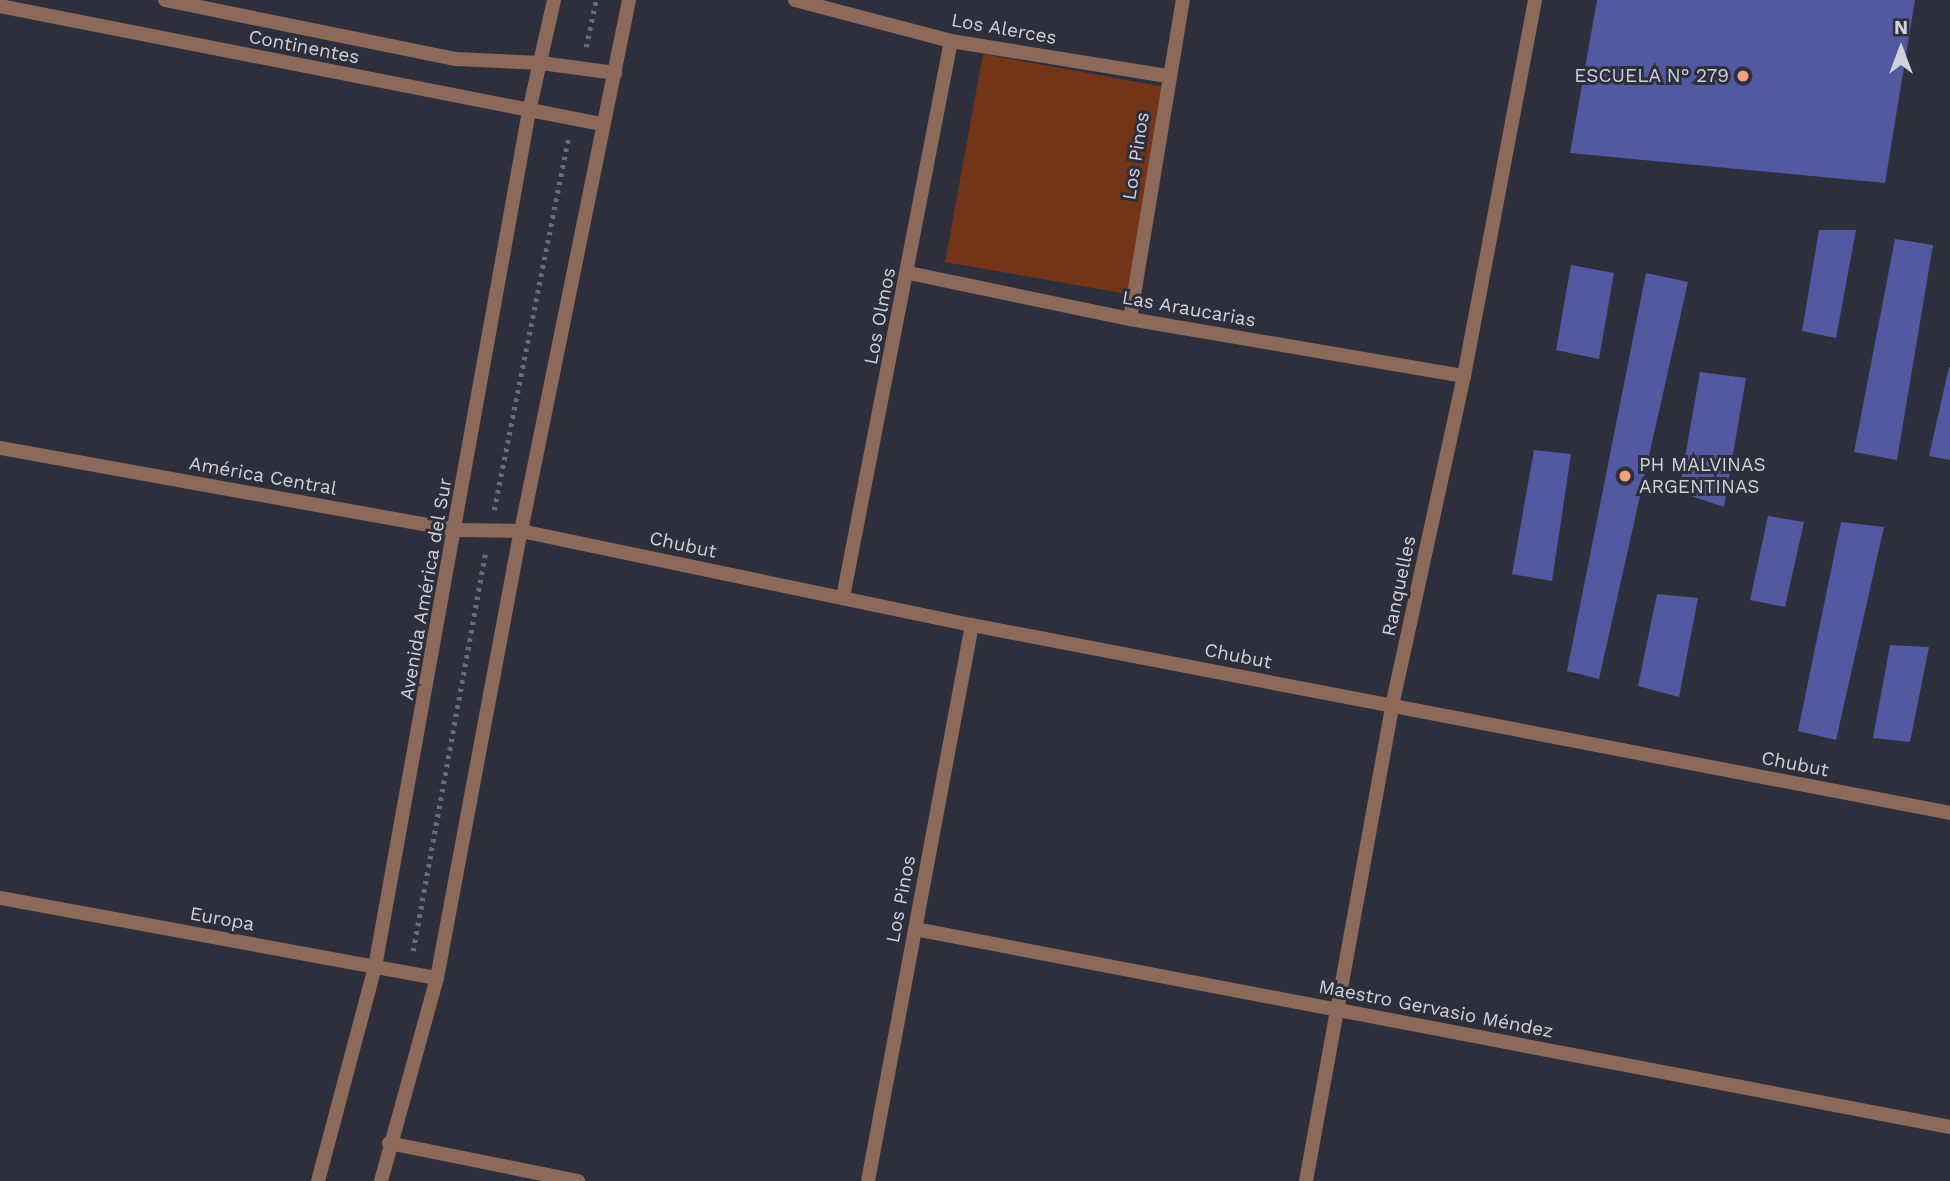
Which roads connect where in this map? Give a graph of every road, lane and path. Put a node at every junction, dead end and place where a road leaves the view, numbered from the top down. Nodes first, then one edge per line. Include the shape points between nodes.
1 (165, 0) edge
2 (554, 0) edge
3 (596, 0) edge
4 (629, 0) edge
5 (795, 0) edge
6 (1183, 0) edge
7 (1535, 0) edge
8 (0, 6) edge
9 (951, 41) junction
10 (541, 63) junction
11 (582, 68) junction
12 (615, 73) junction
13 (1167, 76) junction
14 (529, 111) junction
15 (572, 118) junction
16 (601, 124) junction
17 (909, 273) junction
18 (1130, 319) junction
19 (1464, 376) junction
20 (0, 448) edge
21 (457, 530) junction
22 (489, 531) junction
23 (520, 531) junction
24 (843, 597) junction
25 (972, 625) junction
26 (1392, 706) junction
27 (1950, 813) edge
28 (0, 898) edge
29 (915, 929) junction
30 (375, 967) junction
31 (410, 973) junction
32 (437, 978) junction
33 (1336, 1009) junction
34 (1950, 1127) edge
35 (389, 1143) junction
36 (318, 1181) edge
37 (381, 1181) edge
38 (578, 1181) edge
39 (868, 1181) edge
40 (1306, 1181) edge

1 - 10 street, Continentes via 456,59
2 - 10 street, Avenida América del Sur
3 - 11 path
4 - 12 street
5 - 9 street, Los Alerces
6 - 13 street, Los Pinos
7 - 19 street, Ranquelles
8 - 14 street, Continentes
9 - 13 street, Los Alerces
9 - 17 street, Los Olmos
10 - 11 street, Continentes
10 - 14 street, Avenida América del Sur
11 - 12 street, Continentes
12 - 16 street
13 - 18 street, Los Pinos
14 - 15 street, Continentes
14 - 21 street, Avenida América del Sur
15 - 16 street, Continentes
15 - 22 path
16 - 23 street
17 - 18 street, Las Araucarias
17 - 24 street, Los Olmos
18 - 19 street, Las Araucarias
19 - 26 street, Ranquelles
20 - 21 street, América Central
21 - 22 street, América Central
21 - 30 street, Avenida América del Sur
22 - 23 street, América Central
22 - 31 path
23 - 24 street, Chubut
23 - 32 street
24 - 25 street, Chubut
25 - 26 street, Chubut
25 - 29 street, Los Pinos
26 - 27 street, Chubut
26 - 33 street, Ranquelles
28 - 30 street, Europa
29 - 33 street, Maestro Gervasio Méndez
29 - 39 street, Los Pinos
30 - 31 street, Europa
30 - 36 street, Avenida América del Sur
31 - 32 street, Europa
32 - 35 street
33 - 34 street, Maestro Gervasio Méndez
33 - 40 street, Ranquelles
35 - 37 street
35 - 38 street

